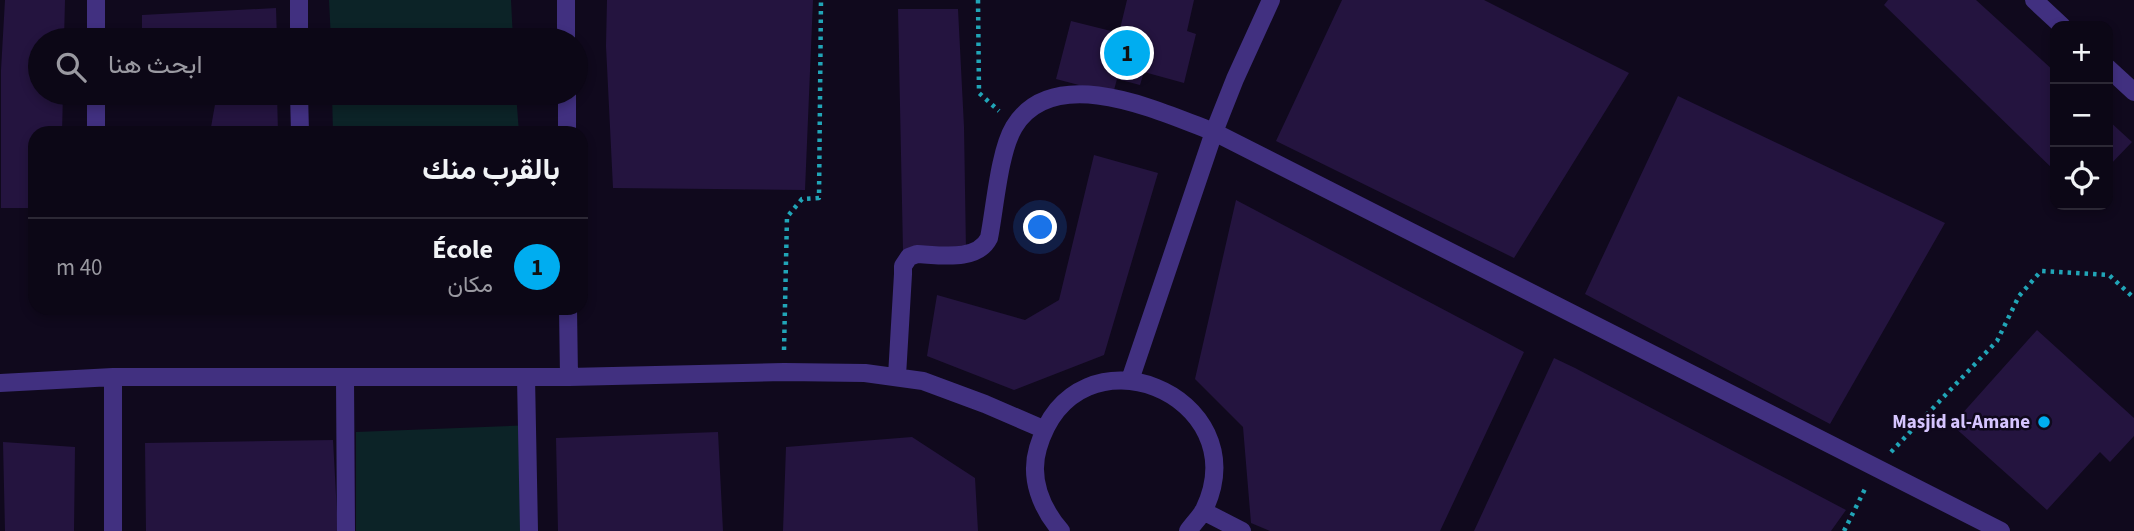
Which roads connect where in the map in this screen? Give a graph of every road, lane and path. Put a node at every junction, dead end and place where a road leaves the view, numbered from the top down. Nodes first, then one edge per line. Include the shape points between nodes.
1 (96, 0) edge
2 (299, 0) edge
3 (566, 0) edge
4 (821, 0) edge
5 (978, 0) edge
6 (1272, 0) edge
7 (2034, 0) edge
8 (2057, 21) edge
9 (96, 28) edge
10 (299, 28) edge
11 (566, 28) edge
12 (2113, 73) edge
13 (2134, 92) edge
14 (96, 105) edge
15 (299, 105) edge
16 (567, 105) edge
17 (96, 126) edge
18 (300, 126) edge
19 (567, 126) edge
20 (1015, 126) junction
21 (1214, 132) junction
22 (2134, 298) edge
23 (568, 315) edge
24 (784, 372) junction
25 (897, 376) junction
26 (113, 377) junction
27 (526, 377) junction
28 (569, 377) junction
29 (345, 378) junction
30 (1129, 380) junction
31 (0, 383) edge
32 (1043, 429) junction
33 (1876, 467) junction
34 (1203, 511) junction
35 (113, 531) edge
36 (346, 531) edge
37 (529, 531) edge
38 (1061, 531) edge
39 (1188, 531) edge
40 (1242, 531) edge
41 (1844, 531) edge
42 (2001, 531) edge

1 - 9 street
2 - 10 street
3 - 11 street
4 - 24 path via 819,198 802,199 787,217
5 - 20 path via 979,93
6 - 21 street
7 - 8 street
12 - 13 street
14 - 17 street
15 - 18 street
16 - 19 street
20 - 21 street via 1045,99 1079,94 1133,103
20 - 25 street via 1004,156 987,243 972,253 908,257
21 - 30 street
21 - 33 street
22 - 33 path via 2109,275 2041,271 2019,296 1997,341
23 - 28 street
24 - 25 street
24 - 28 street
25 - 32 street via 951,390
26 - 29 street
26 - 31 street
26 - 35 street
27 - 28 street
27 - 29 street
27 - 37 street
29 - 36 street
30 - 32 street via 1095,384 1065,401
30 - 34 street via 1158,386 1183,402 1202,425 1212,453 1213,483
32 - 38 street via 1035,458 1036,489
33 - 41 path
33 - 42 street
34 - 39 street
34 - 40 street

